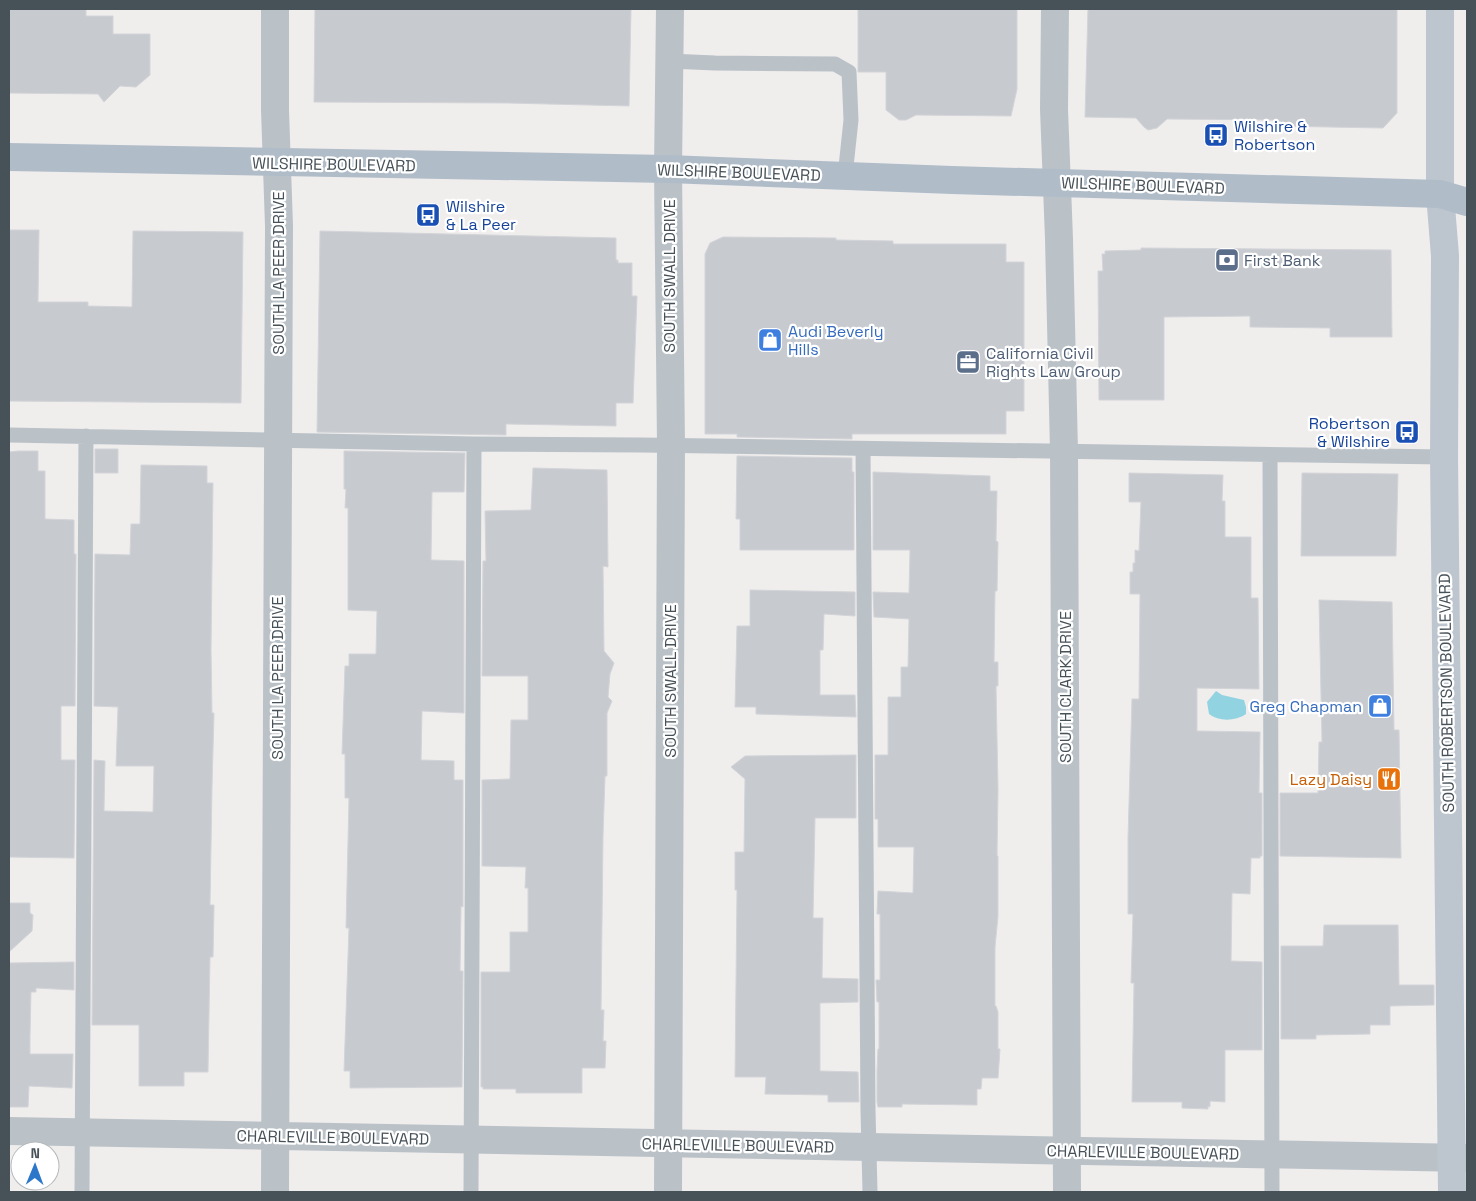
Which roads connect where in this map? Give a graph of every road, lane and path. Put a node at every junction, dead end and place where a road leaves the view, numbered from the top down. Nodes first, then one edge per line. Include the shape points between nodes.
1 (275, 9) edge
2 (670, 9) edge
3 (1055, 9) edge
4 (1440, 9) edge
5 (670, 61) junction
6 (9, 157) edge
7 (277, 163) junction
8 (668, 169) junction
9 (845, 176) junction
10 (1057, 183) junction
11 (1440, 194) junction
12 (1467, 202) edge
13 (9, 435) edge
14 (86, 436) junction
15 (278, 439) junction
16 (474, 444) junction
17 (670, 445) junction
18 (863, 449) junction
19 (1064, 451) junction
20 (1270, 455) junction
21 (1444, 458) junction
22 (9, 1130) edge
23 (82, 1132) junction
24 (276, 1136) junction
25 (471, 1140) junction
26 (669, 1144) junction
27 (869, 1147) junction
28 (1066, 1151) junction
29 (1273, 1154) junction
30 (1459, 1158) edge
31 (82, 1192) edge
32 (275, 1192) edge
33 (471, 1192) edge
34 (668, 1192) edge
35 (870, 1192) edge
36 (1067, 1192) edge
37 (1272, 1192) edge
38 (1452, 1192) edge

1 - 7 street, SOUTH LA PEER DRIVE
2 - 5 street, SOUTH SWALL DRIVE
3 - 10 street, SOUTH CLARK DRIVE
4 - 11 main road, SOUTH ROBERTSON BOULEVARD
5 - 8 street, SOUTH SWALL DRIVE
5 - 9 lane via 835,64 849,72 850,120
6 - 7 main road, WILSHIRE BOULEVARD
7 - 8 main road, WILSHIRE BOULEVARD
7 - 15 street, SOUTH LA PEER DRIVE
8 - 9 main road, WILSHIRE BOULEVARD
8 - 17 street, SOUTH SWALL DRIVE
9 - 10 main road, WILSHIRE BOULEVARD
10 - 11 main road, WILSHIRE BOULEVARD
10 - 19 street, SOUTH CLARK DRIVE
11 - 12 main road, WILSHIRE BOULEVARD
11 - 21 main road, SOUTH ROBERTSON BOULEVARD via 1445,256
13 - 14 lane
14 - 15 lane
14 - 23 lane
15 - 16 lane
15 - 24 street, SOUTH LA PEER DRIVE
16 - 17 lane
16 - 25 lane
17 - 18 lane
17 - 26 street, SOUTH SWALL DRIVE
18 - 19 lane
18 - 27 lane
19 - 20 lane
19 - 28 street, SOUTH CLARK DRIVE
20 - 21 lane
20 - 29 lane
21 - 30 main road, SOUTH ROBERTSON BOULEVARD
22 - 23 street, CHARLEVILLE BOULEVARD
23 - 24 street, CHARLEVILLE BOULEVARD
23 - 31 lane
24 - 25 street, CHARLEVILLE BOULEVARD
24 - 32 street, SOUTH LA PEER DRIVE
25 - 26 street, CHARLEVILLE BOULEVARD
25 - 33 lane
26 - 27 street, CHARLEVILLE BOULEVARD
26 - 34 street, SOUTH SWALL DRIVE
27 - 28 street, CHARLEVILLE BOULEVARD
27 - 35 lane
28 - 29 street, CHARLEVILLE BOULEVARD
28 - 36 street, SOUTH CLARK DRIVE
29 - 30 street, CHARLEVILLE BOULEVARD
29 - 37 lane
30 - 38 main road, SOUTH ROBERTSON BOULEVARD

